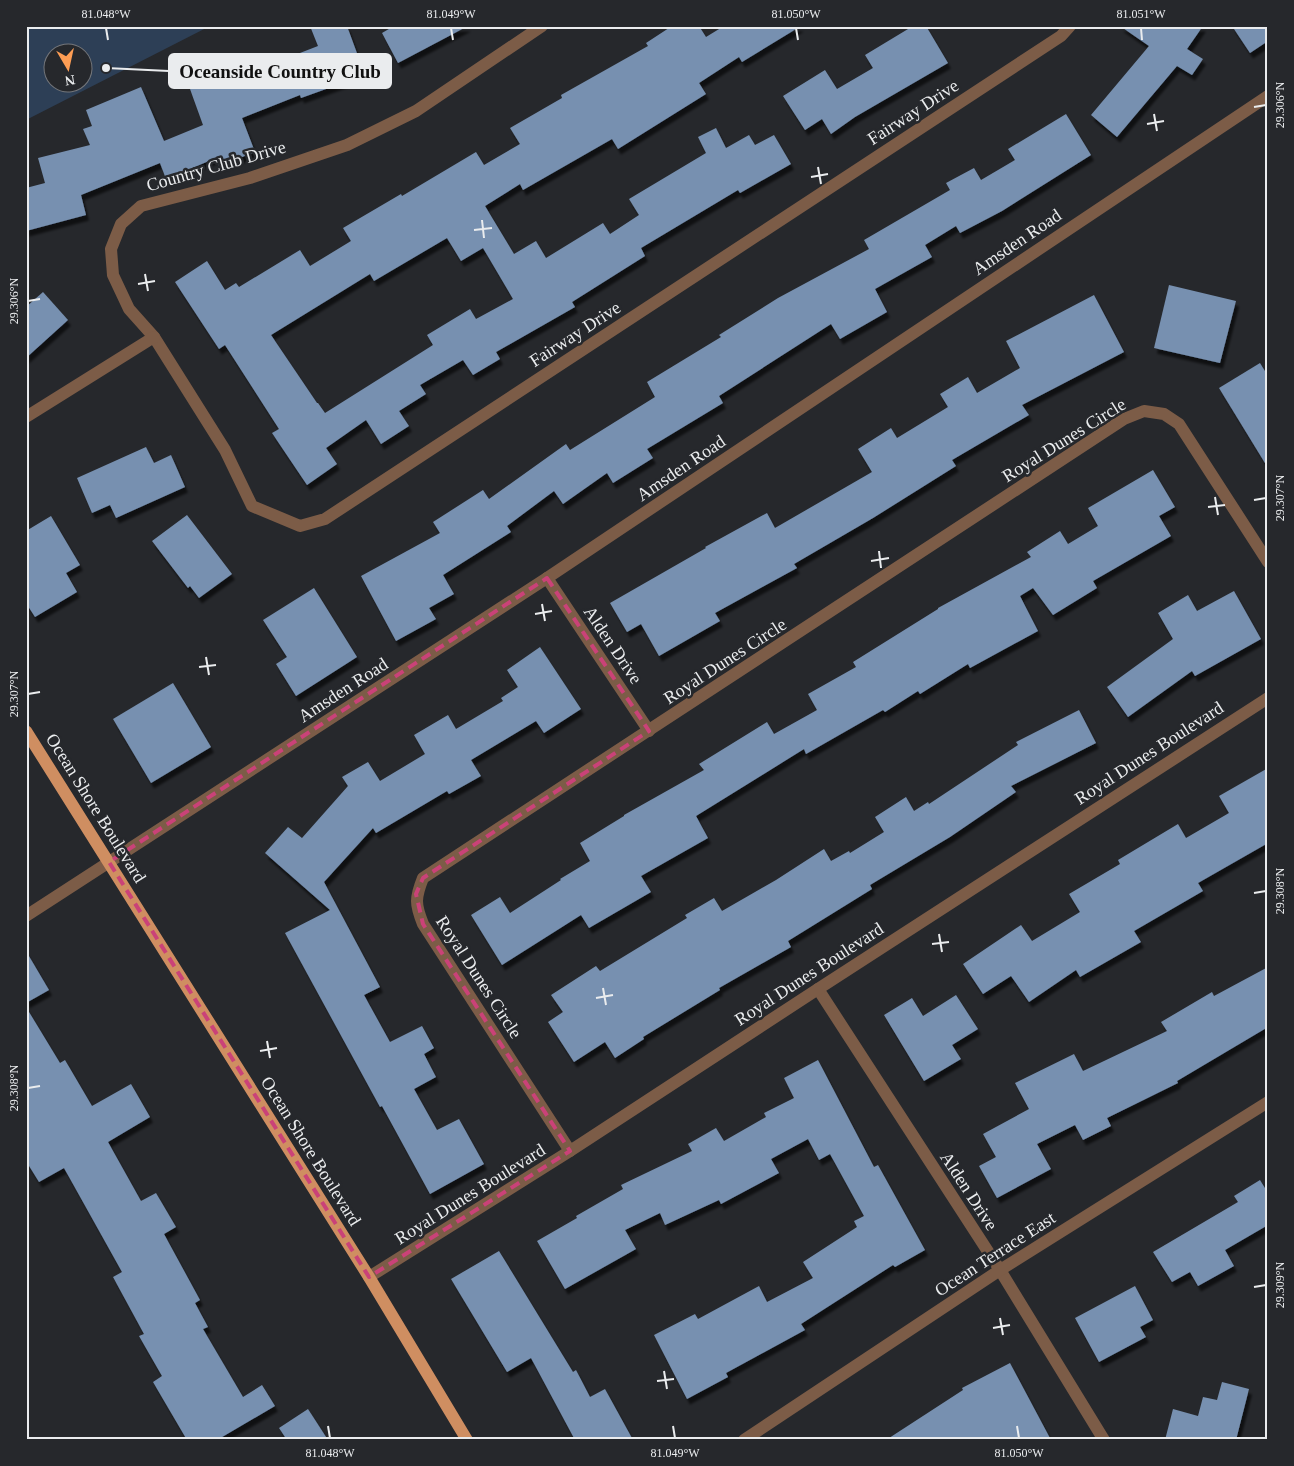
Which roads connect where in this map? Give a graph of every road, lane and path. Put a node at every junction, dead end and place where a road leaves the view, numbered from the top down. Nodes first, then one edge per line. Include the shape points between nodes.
1 (542, 26) edge
2 (1070, 26) edge
3 (1268, 96) edge
4 (154, 337) junction
5 (26, 417) edge
6 (1268, 562) edge
7 (547, 578) junction
8 (1268, 698) edge
9 (26, 731) edge
10 (649, 731) junction
11 (109, 862) junction
12 (26, 916) edge
13 (818, 988) junction
14 (1268, 1102) edge
15 (570, 1151) junction
16 (1000, 1270) junction
17 (369, 1278) junction
18 (467, 1440) edge
19 (744, 1440) edge
20 (1104, 1440) edge

1 - 4 street, Country Club Drive via 416,111 347,145 250,178 141,206 120,224 111,249 113,275 128,309
2 - 4 street, Fairway Drive via 1061,36 325,519 300,526 252,506 225,450
3 - 7 street, Amsden Road
4 - 5 street
6 - 10 street, Royal Dunes Circle via 1179,424 1164,414 1144,410 1124,419
7 - 10 street, Alden Drive
7 - 11 street, Amsden Road
8 - 13 street, Royal Dunes Boulevard
9 - 11 main road, Ocean Shore Boulevard
10 - 15 street, Royal Dunes Circle via 423,878 416,894 423,924
11 - 12 street, Amsden Road
11 - 17 main road, Ocean Shore Boulevard
13 - 15 street, Royal Dunes Boulevard
13 - 16 street, Alden Drive
14 - 16 street, Ocean Terrace East
15 - 17 street, Royal Dunes Boulevard
16 - 19 street, Ocean Terrace East
16 - 20 street, Alden Drive
17 - 18 main road, Ocean Shore Boulevard

